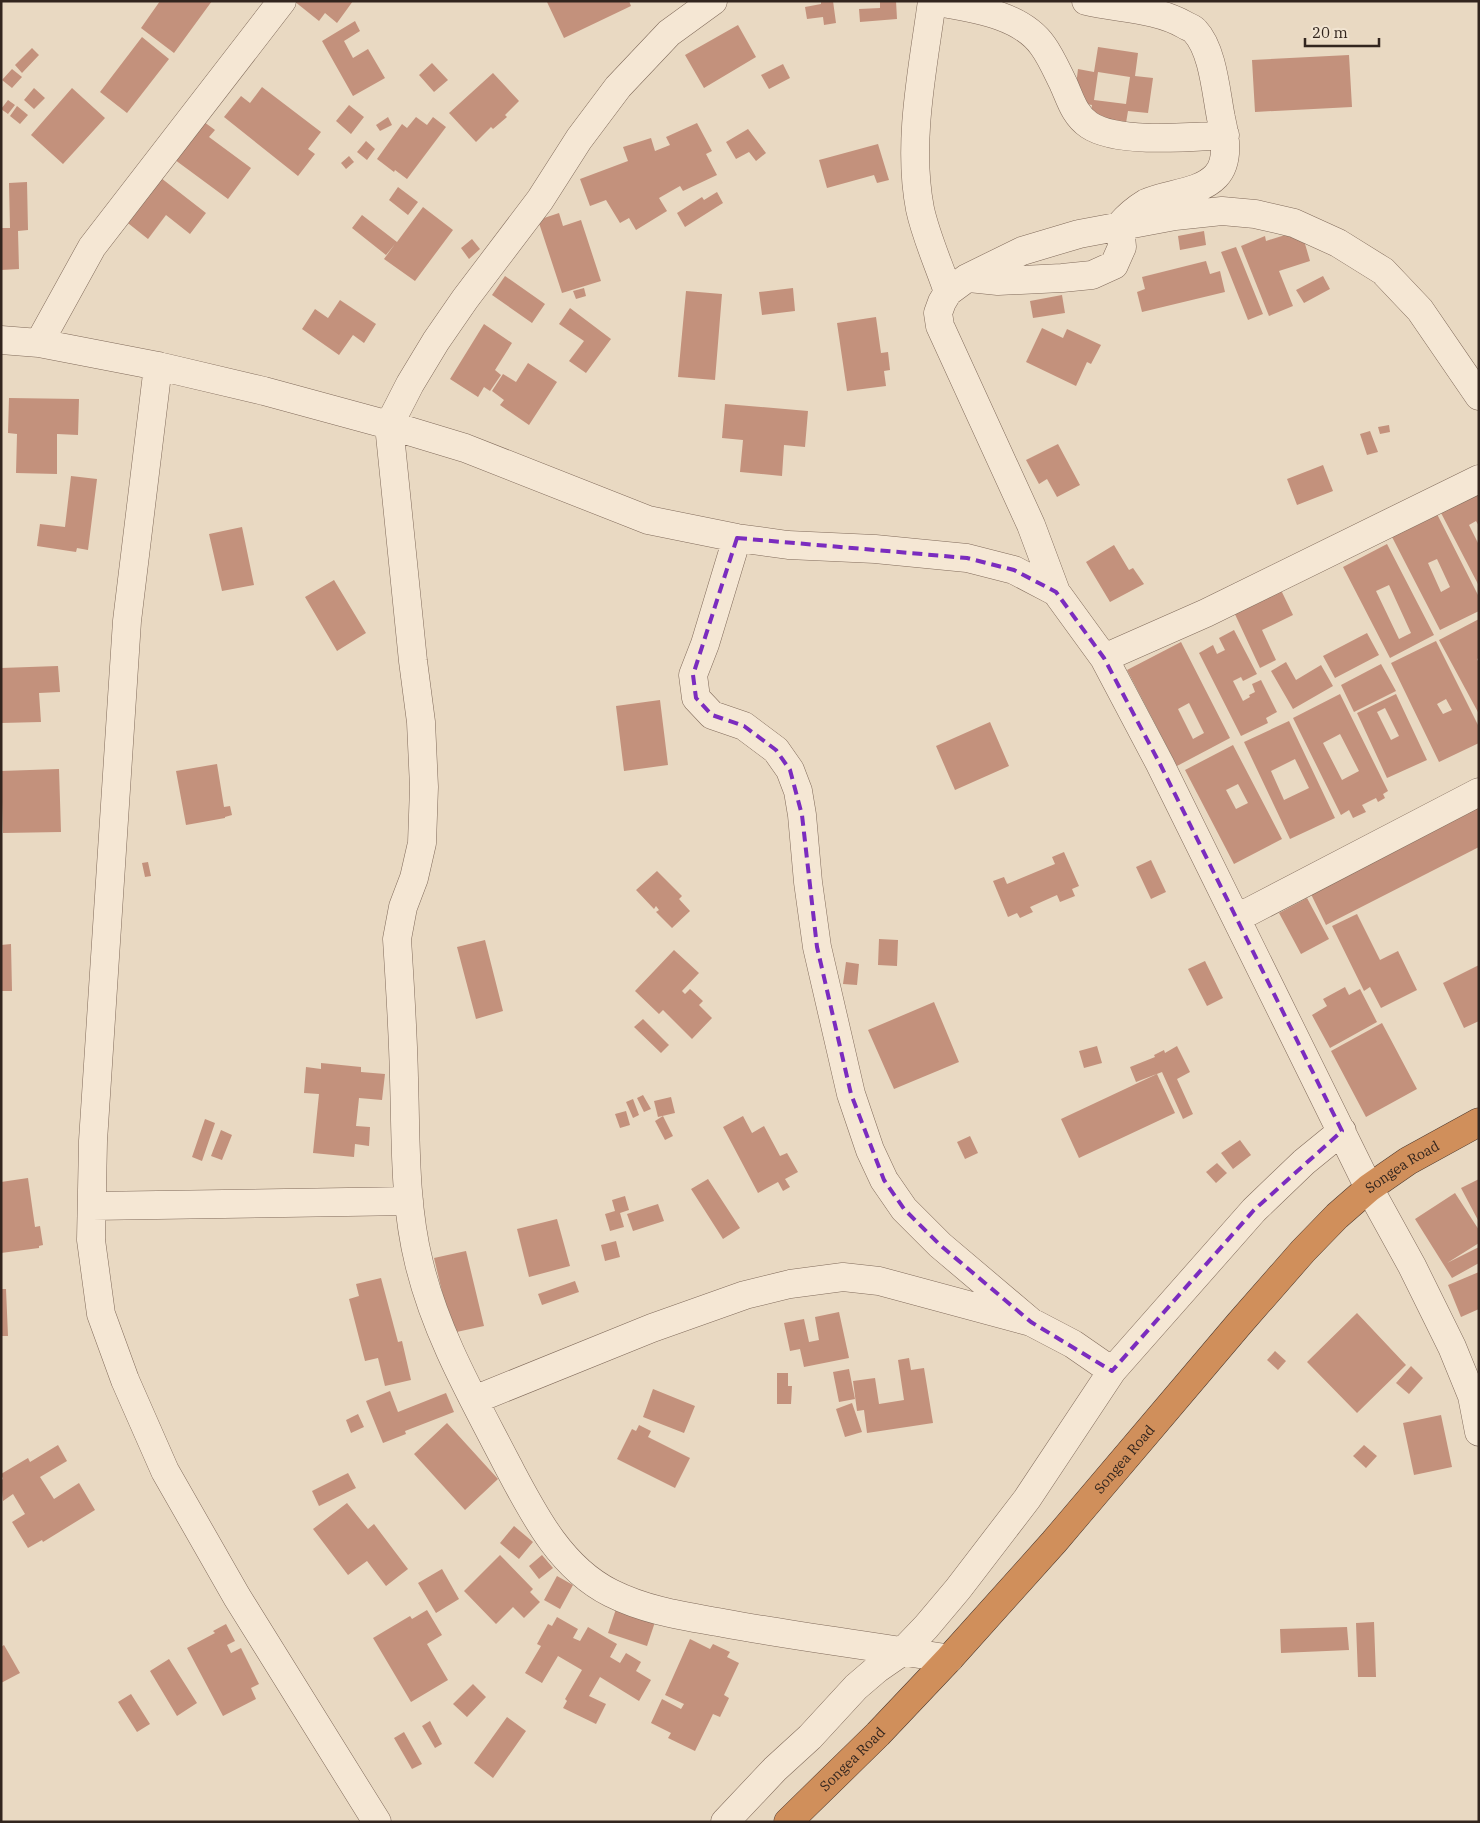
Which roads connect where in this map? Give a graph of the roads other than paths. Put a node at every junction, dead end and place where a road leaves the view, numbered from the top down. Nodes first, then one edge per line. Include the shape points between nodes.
1 (282, 1) edge
2 (713, 1) edge
3 (932, 1) edge
4 (1086, 1) edge
5 (1225, 135) junction
6 (1120, 225) junction
7 (958, 285) junction
8 (1, 340) edge
9 (39, 343) junction
10 (158, 366) junction
11 (1479, 396) edge
12 (389, 425) junction
13 (1479, 479) edge
14 (737, 538) junction
15 (1056, 592) junction
16 (1104, 658) junction
17 (1479, 792) edge
18 (1237, 918) junction
19 (1479, 1122) edge
20 (1342, 1130) junction
21 (1369, 1188) junction
22 (409, 1201) junction
23 (92, 1206) junction
24 (1031, 1322) junction
25 (1112, 1371) junction
26 (1475, 1396) edge
27 (474, 1400) junction
28 (1479, 1432) edge
29 (903, 1650) junction
30 (950, 1659) junction
31 (378, 1822) edge
32 (725, 1822) edge
33 (788, 1822) edge

1 - 9 street via 92,248
2 - 12 street via 670,33 618,87 436,341
3 - 5 street via 990,14 1029,31 1043,45 1071,105 1089,125 1102,131 1151,138
3 - 7 street via 917,122 915,170 920,210
4 - 5 street via 1173,18 1195,30 1211,67
5 - 6 street via 1224,158 1218,174 1208,183 1146,204
6 - 7 street via 1022,251
6 - 7 street via 1122,247 1114,265 1092,275
6 - 11 street via 1222,211 1294,222 1338,243 1383,271 1420,310
7 - 15 street via 942,302 938,313 940,326 1031,525
8 - 9 street
9 - 10 street
10 - 12 street
10 - 23 street via 127,620 93,1141
12 - 14 street via 465,448 648,520
12 - 22 street via 424,787 422,843 403,906 397,939
13 - 16 street via 1206,613
14 - 15 street via 788,545 967,558 1014,570
14 - 24 street via 693,675 696,698 712,715 744,726 776,750 790,770 801,807 817,947 851,1094 884,1180 904,1209 940,1245
15 - 16 street
16 - 18 street
17 - 18 street
18 - 20 street
19 - 21 highway, Songea Road via 1408,1161
20 - 21 street
20 - 25 street via 1254,1210
21 - 26 street via 1412,1266
21 - 30 highway, Songea Road via 1303,1251
22 - 23 street
22 - 27 street via 418,1261 430,1302
23 - 31 street via 91,1240 101,1314 125,1380 165,1471 237,1597
24 - 25 street via 1073,1344
24 - 27 street via 879,1281 843,1277 790,1284 694,1312
25 - 29 street via 1027,1499 926,1627
26 - 28 street
27 - 29 street via 544,1530 563,1556 608,1592 667,1614
29 - 30 street
29 - 32 street via 856,1687
30 - 33 highway, Songea Road

